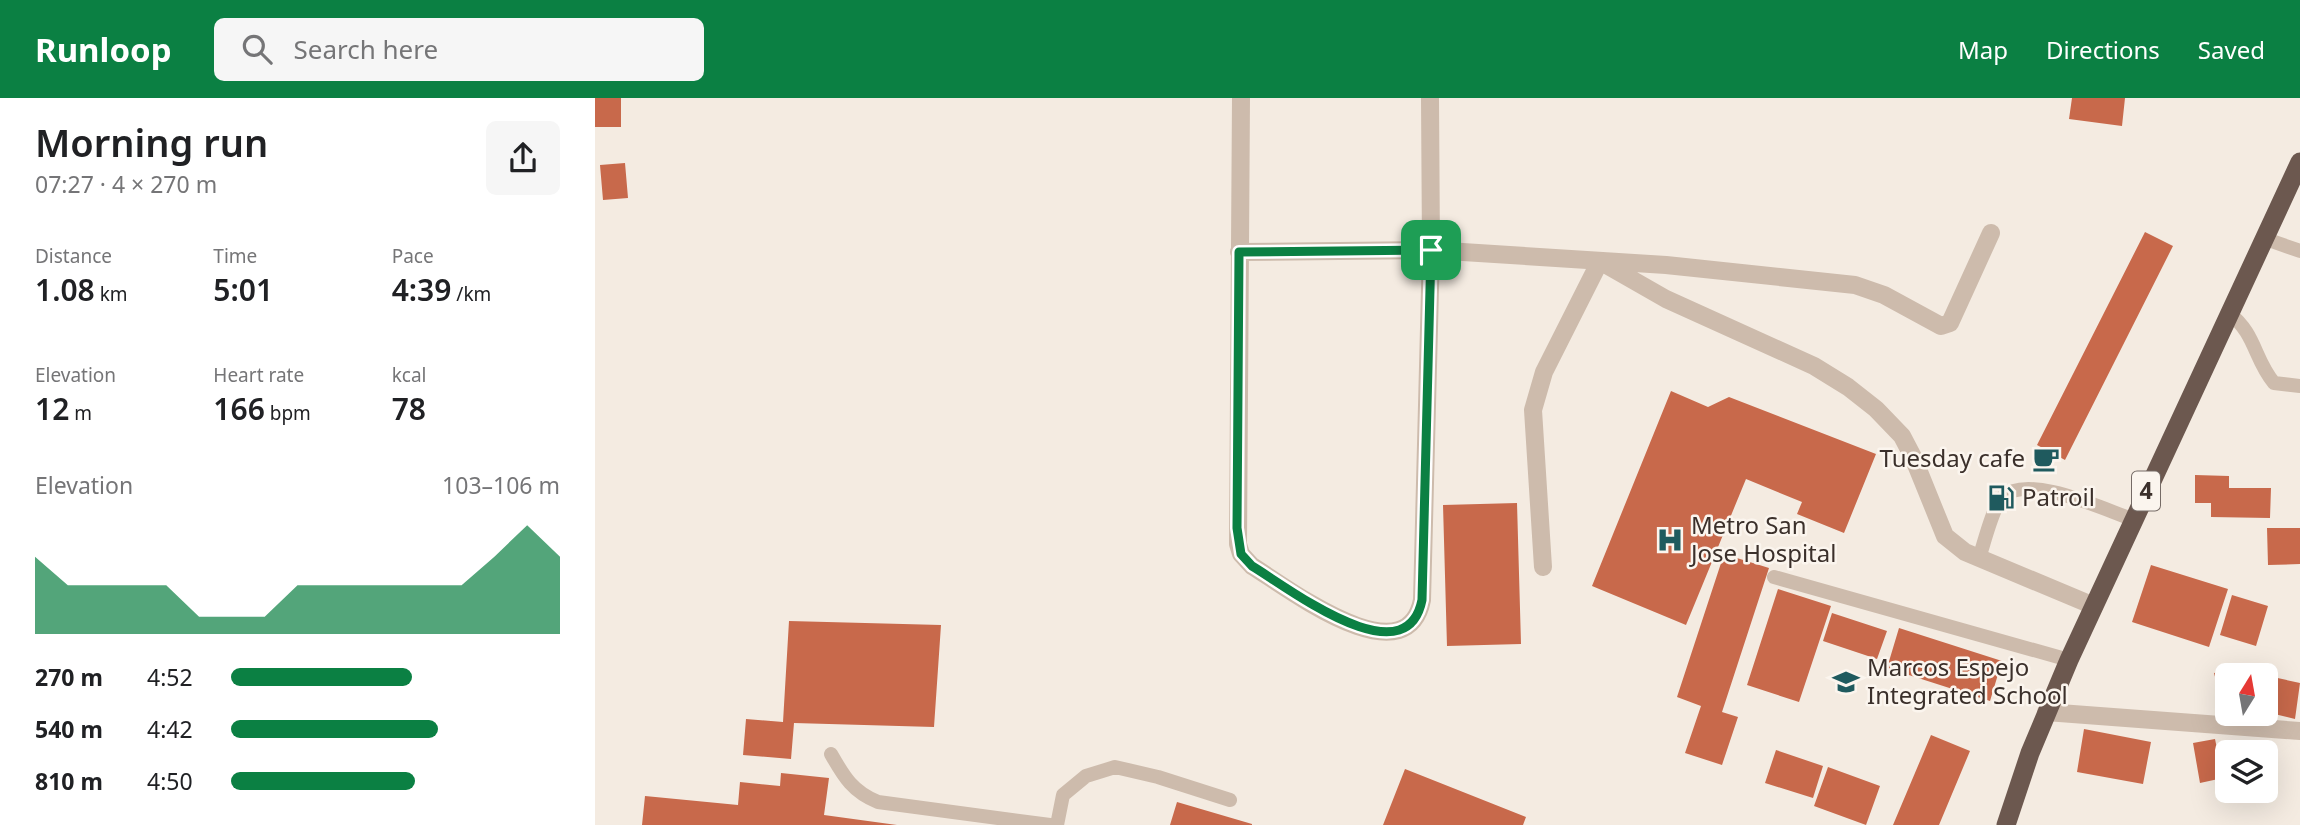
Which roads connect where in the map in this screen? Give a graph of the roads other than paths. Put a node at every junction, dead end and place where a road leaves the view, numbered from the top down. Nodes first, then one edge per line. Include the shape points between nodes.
1 (1241, 98) edge
2 (1430, 98) edge
3 (2300, 162) edge
4 (1991, 233) dead end
5 (2263, 238) junction
6 (1431, 250) junction
7 (2300, 251) edge
8 (1239, 252) junction
9 (1600, 261) junction
10 (2229, 313) junction
11 (2300, 386) edge
12 (2132, 519) junction
13 (1979, 558) junction
14 (1543, 567) dead end
15 (1774, 577) dead end
16 (2094, 606) junction
17 (2069, 660) junction
18 (2046, 712) junction
19 (2300, 731) edge
20 (831, 754) dead end
21 (1230, 800) dead end
22 (1049, 825) edge
23 (1057, 825) edge
24 (2006, 825) edge

1 - 8 street
2 - 6 street
3 - 5 highway, 4
4 - 9 street via 1950,323 1941,326 1855,285
5 - 7 lane
5 - 10 highway, 4
6 - 8 street
6 - 8 street via 1422,600 1413,621 1387,632 1350,625 1252,566 1241,554 1237,528
6 - 9 street
9 - 13 street via 1666,299 1814,366 1848,387 1902,436 1945,536
9 - 14 street via 1544,372 1533,410
10 - 11 lane via 2243,324 2274,383
10 - 12 highway, 4
12 - 13 lane via 2039,488 2017,488 2001,498
12 - 16 highway, 4
13 - 16 street
15 - 17 lane
16 - 17 highway, 4
17 - 18 highway, 4
18 - 19 street
18 - 24 highway, 4
20 - 22 lane via 846,781 878,803
21 - 23 lane via 1115,767 1086,776 1063,795

